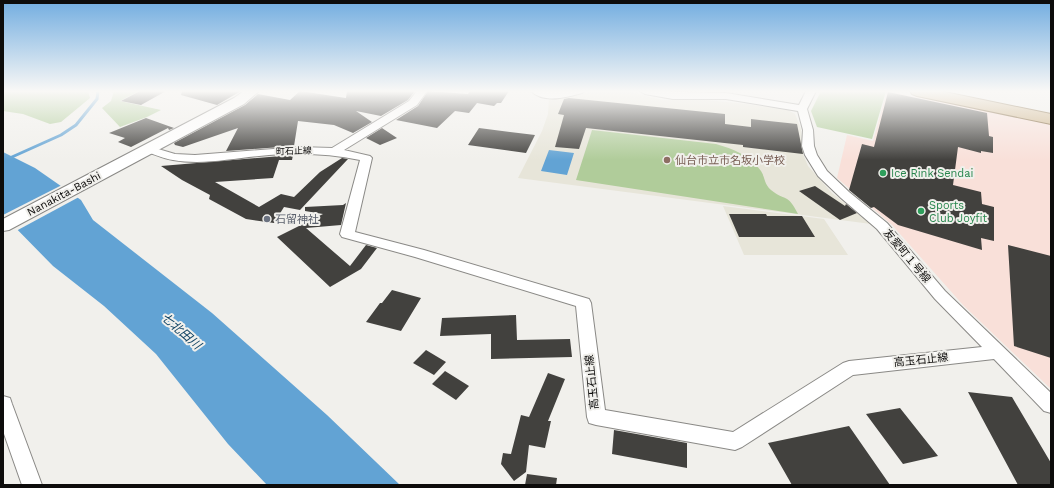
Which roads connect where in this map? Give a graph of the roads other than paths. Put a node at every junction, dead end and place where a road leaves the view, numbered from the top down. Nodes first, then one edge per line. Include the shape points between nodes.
1 (215, 114) edge
2 (395, 114) edge
3 (803, 114) edge
4 (1026, 114) edge
5 (1051, 119) edge
6 (148, 149) junction
7 (334, 151) junction
8 (3, 226) edge
9 (997, 352) junction
10 (3, 404) edge
11 (1051, 406) edge
12 (32, 485) edge

1 - 6 street, Nanakita-Bashi
2 - 7 street
3 - 9 street, 友愛町１号線 via 808,130 808,146 822,173 882,226 940,295
4 - 5 main road
6 - 7 street, 町石止線 via 174,157 195,158
6 - 8 street, Nanakita-Bashi
7 - 9 street, 高玉石止線 via 366,158 347,234 584,302 596,417 736,441 849,368
9 - 11 street, 友愛町１号線
10 - 12 street

